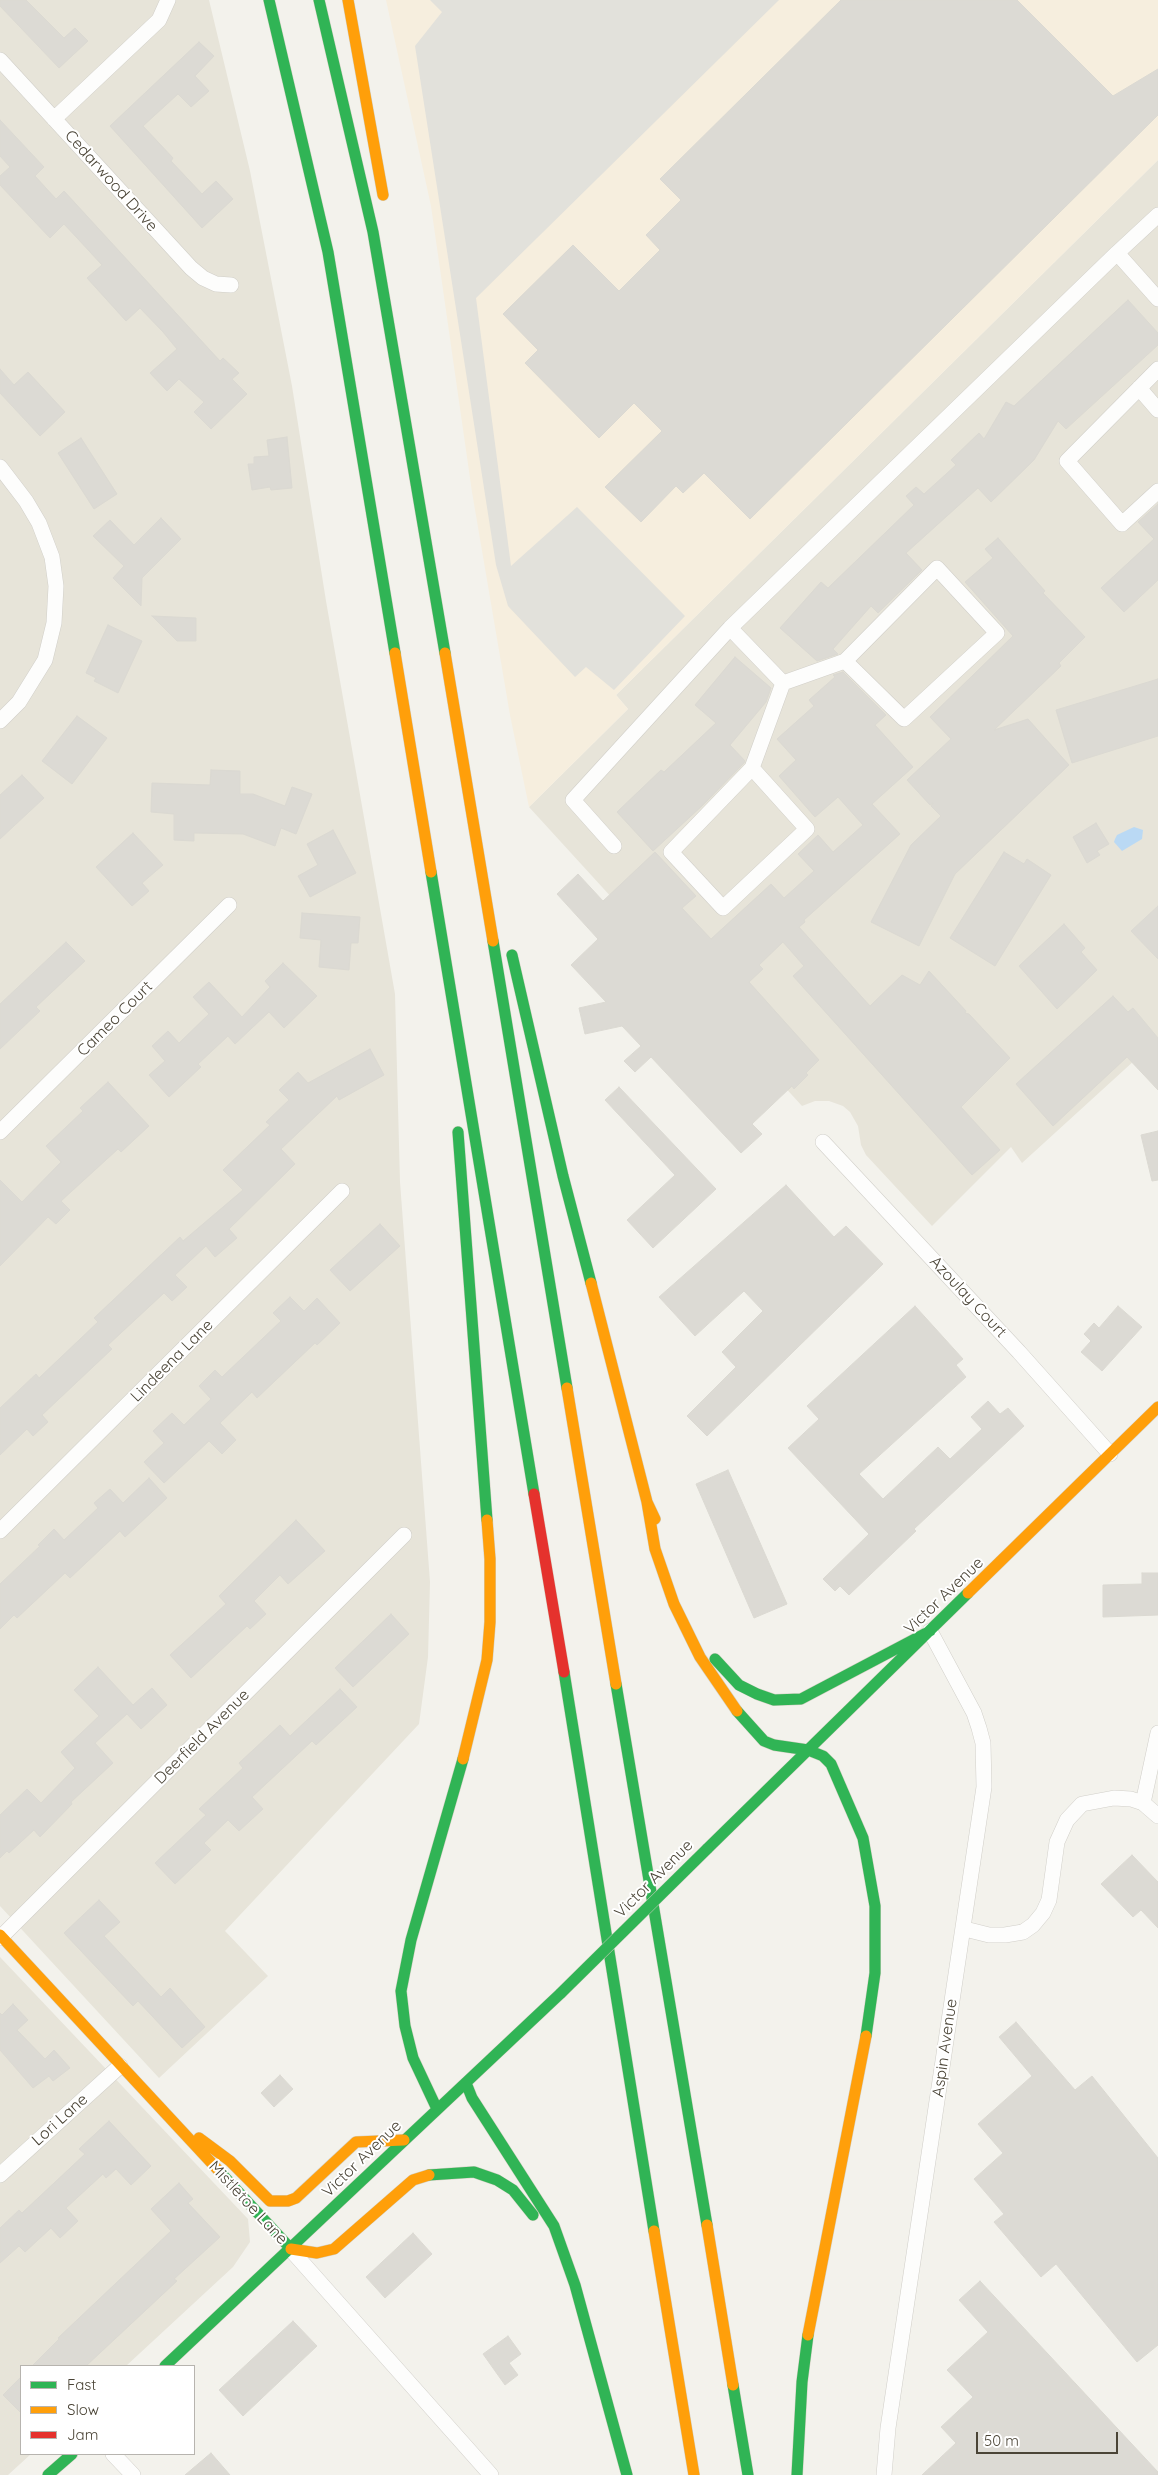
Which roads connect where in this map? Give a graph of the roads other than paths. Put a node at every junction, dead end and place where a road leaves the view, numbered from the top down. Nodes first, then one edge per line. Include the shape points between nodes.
1 (168, 0) edge
2 (270, 0) edge
3 (319, 0) edge
4 (348, 0) edge
5 (0, 60) edge
6 (54, 119) junction
7 (385, 210) dead end
8 (1158, 214) edge
9 (1117, 253) junction
10 (231, 285) dead end
11 (1158, 299) edge
12 (1158, 369) edge
13 (1139, 388) junction
14 (1158, 410) edge
15 (419, 429) dead end
16 (414, 466) junction
17 (0, 467) edge
18 (1158, 491) edge
19 (730, 628) junction
20 (845, 661) junction
21 (783, 682) junction
22 (0, 721) edge
23 (752, 768) junction
24 (614, 846) dead end
25 (482, 876) junction
26 (229, 905) dead end
27 (501, 915) dead end
28 (510, 942) dead end
29 (463, 1061) junction
30 (0, 1132) edge
31 (823, 1142) dead end
32 (342, 1191) dead end
33 (1158, 1406) edge
34 (1110, 1454) junction
35 (647, 1502) junction
36 (0, 1530) edge
37 (404, 1535) dead end
38 (930, 1631) junction
39 (1158, 1733) edge
40 (808, 1750) junction
41 (1144, 1803) junction
42 (1158, 1816) edge
43 (964, 1929) junction
44 (1, 1936) edge
45 (120, 2066) junction
46 (466, 2083) junction
47 (437, 2109) junction
48 (183, 2134) junction
49 (404, 2140) junction
50 (0, 2174) edge
51 (291, 2249) junction
52 (575, 2285) junction
53 (166, 2365) edge
54 (71, 2455) edge
55 (114, 2455) edge
56 (48, 2475) edge
57 (133, 2475) edge
58 (491, 2475) edge
59 (627, 2475) edge
60 (694, 2475) edge
61 (748, 2475) edge
62 (797, 2475) edge
63 (884, 2475) edge

1 - 6 street via 159,20
2 - 29 main road via 328,252
3 - 16 main road via 373,232
4 - 7 main road
5 - 6 street, Cedarwood Drive
6 - 10 street, Cedarwood Drive via 190,268 216,284
8 - 9 street
9 - 11 street
9 - 19 street
12 - 13 street
13 - 14 street
13 - 18 street via 1067,461 1122,524
15 - 16 main road
16 - 25 main road
17 - 22 street via 33,513 52,557 56,586 55,614 44,660 18,702
19 - 21 street
19 - 24 street via 573,800
20 - 20 street via 904,719 997,633 937,568
20 - 21 street
21 - 23 street
23 - 23 street via 807,829 723,908 671,852
25 - 27 main road
25 - 61 main road
26 - 30 street, Cameo Court
28 - 35 main road via 563,1176
29 - 47 main road via 458,1134 490,1559 490,1622 487,1660 474,1719 411,1940 401,1991 413,2058
29 - 60 main road
31 - 34 street, Azoulay Court
32 - 36 street, Lindeena Lane
33 - 34 main road, Victor Avenue
34 - 38 main road, Victor Avenue
35 - 38 main road via 703,1639 718,1665 739,1684 757,1694 774,1700 801,1699
35 - 40 main road via 655,1549 674,1604 713,1679 764,1741
37 - 44 street, Deerfield Avenue
38 - 40 main road, Victor Avenue
38 - 43 street, Aspin Avenue via 974,1713 983,1743 984,1787
39 - 41 street
40 - 46 main road, Victor Avenue, bridge
40 - 62 main road via 823,1756 831,1764 863,1838 875,1906 876,1954 867,2032 808,2333
41 - 42 street
41 - 43 street via 1114,1798 1082,1804 1073,1812 1057,1842 1049,1900 1044,1912 1023,1932 989,1935
43 - 63 street, Aspin Avenue
44 - 45 main road, Mistletoe Lane
45 - 48 main road, Mistletoe Lane
45 - 50 street, Lori Lane
46 - 47 main road, Victor Avenue
46 - 52 main road via 477,2106 554,2226
47 - 49 main road, Victor Avenue
48 - 49 main road via 201,2139 216,2150 270,2201 296,2198 356,2142
48 - 51 main road, Mistletoe Lane
49 - 51 main road, Victor Avenue
51 - 52 main road via 317,2253 334,2249 413,2180 459,2170 497,2180 513,2190
51 - 53 main road, Victor Avenue
51 - 58 street, Mistletoe Lane
52 - 59 main road
54 - 56 main road
55 - 57 street

